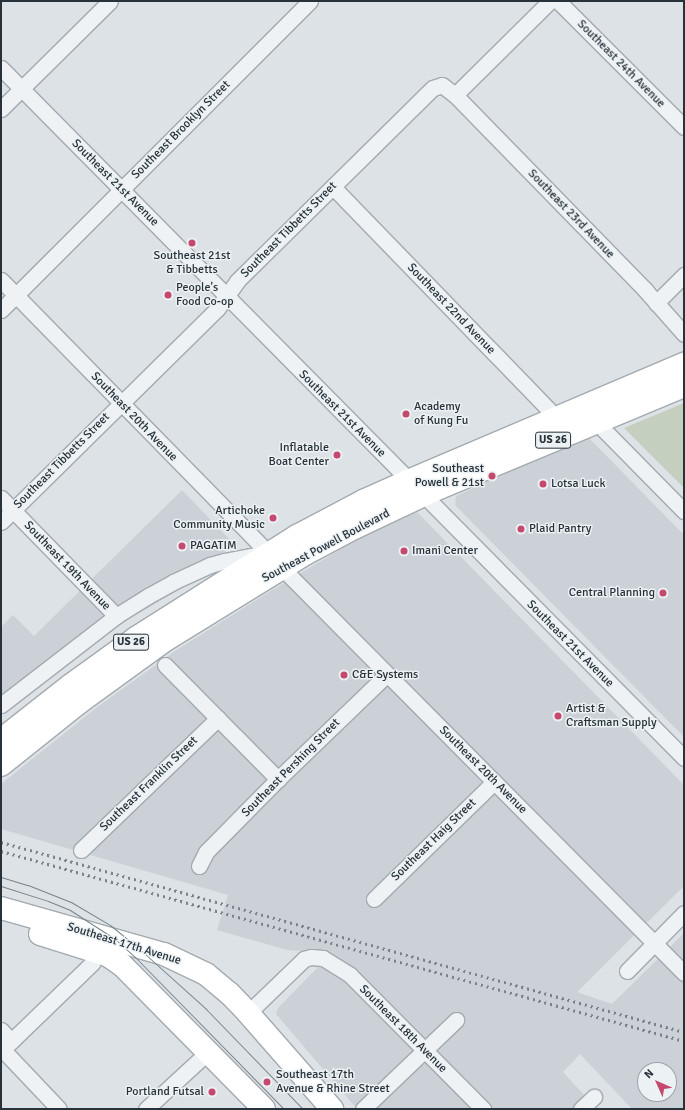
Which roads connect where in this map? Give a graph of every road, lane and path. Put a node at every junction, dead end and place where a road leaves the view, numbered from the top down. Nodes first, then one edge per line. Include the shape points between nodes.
1 (110, 1) edge
2 (310, 1) edge
3 (550, 1) edge
4 (558, 1) edge
5 (1, 68) edge
6 (21, 88) junction
7 (455, 95) junction
8 (1, 109) edge
9 (684, 127) edge
10 (333, 187) junction
11 (122, 189) junction
12 (684, 275) edge
13 (1, 280) edge
14 (16, 295) junction
15 (227, 296) junction
16 (656, 303) junction
17 (1, 310) edge
18 (684, 334) edge
19 (684, 364) edge
20 (684, 386) edge
21 (120, 404) junction
22 (596, 411) junction
23 (556, 428) junction
24 (415, 488) junction
25 (1, 498) edge
26 (13, 510) junction
27 (684, 511) edge
28 (1, 522) edge
29 (275, 560) junction
30 (116, 616) junction
31 (165, 665) dead end
32 (387, 674) junction
33 (1, 705) edge
34 (218, 718) junction
35 (1, 740) edge
36 (684, 758) edge
37 (1, 765) edge
38 (278, 779) junction
39 (494, 782) junction
40 (81, 850) dead end
41 (199, 866) dead end
42 (374, 899) dead end
43 (1, 908) edge
44 (684, 913) edge
45 (1, 923) edge
46 (654, 943) junction
47 (98, 952) junction
48 (627, 971) dead end
49 (684, 973) edge
50 (248, 1013) junction
51 (456, 1020) dead end
52 (4, 1043) edge
53 (425, 1050) junction
54 (209, 1051) junction
55 (594, 1096) dead end
56 (59, 1109) edge
57 (146, 1109) edge
58 (264, 1109) edge
59 (332, 1109) edge
60 (364, 1109) edge
61 (483, 1109) edge
62 (581, 1109) edge

1 - 6 street
2 - 11 street, Southeast Brooklyn Street
3 - 7 street
4 - 9 street, Southeast 24th Avenue
5 - 6 street, Southeast 21st Avenue
6 - 8 street
6 - 11 street, Southeast 21st Avenue
7 - 10 street, Southeast Tibbetts Street via 442,85 433,88
7 - 16 street, Southeast 23rd Avenue
10 - 15 street, Southeast Tibbetts Street via 238,281
10 - 23 street, Southeast 22nd Avenue via 548,408
11 - 14 street, Southeast Brooklyn Street
11 - 15 street, Southeast 21st Avenue
12 - 16 street
13 - 14 street, Southeast 20th Avenue
14 - 17 street, Southeast Brooklyn Street
14 - 21 street, Southeast 20th Avenue
15 - 21 street, Southeast Tibbetts Street via 217,309
15 - 24 street, Southeast 21st Avenue
16 - 18 street, Southeast 23rd Avenue
19 - 22 main road, Southeast Powell Boulevard / US 26
20 - 22 main road, Southeast Powell Boulevard / US 26
21 - 26 street, Southeast Tibbetts Street
21 - 29 street, Southeast 20th Avenue
22 - 23 main road, Southeast Powell Boulevard / US 26
22 - 27 street via 604,430
23 - 24 main road, Southeast Powell Boulevard / US 26
24 - 29 main road, Southeast Powell Boulevard / US 26 via 324,521
24 - 36 street, Southeast 21st Avenue
25 - 26 street, Southeast 19th Avenue
26 - 28 street, Southeast Tibbetts Street
26 - 30 street, Southeast 19th Avenue
29 - 30 street via 224,561 210,565 173,582
29 - 32 street, Southeast 20th Avenue
29 - 35 main road, Southeast Powell Boulevard / US 26 via 136,638
29 - 37 main road, Southeast Powell Boulevard / US 26 via 80,702
30 - 33 street
31 - 34 street
32 - 38 street, Southeast Pershing Street
32 - 39 street, Southeast 20th Avenue
34 - 38 street
34 - 40 street, Southeast Franklin Street
38 - 41 street, Southeast Pershing Street via 206,852
39 - 42 street, Southeast Haig Street
39 - 46 street, Southeast 20th Avenue
43 - 50 main road, Southeast 17th Avenue via 175,958 206,974
44 - 46 street
45 - 47 main road, Southeast 17th Avenue
46 - 48 street
46 - 49 street, Southeast 20th Avenue
47 - 52 street via 92,963
47 - 54 main road, Southeast 17th Avenue via 122,965
50 - 53 street, Southeast 18th Avenue via 298,963 304,959 323,958 350,975
50 - 59 main road, Southeast 17th Avenue
51 - 53 street
52 - 56 street
53 - 60 street
53 - 61 street, Southeast 18th Avenue
54 - 57 street
54 - 58 main road, Southeast 17th Avenue
55 - 62 street

